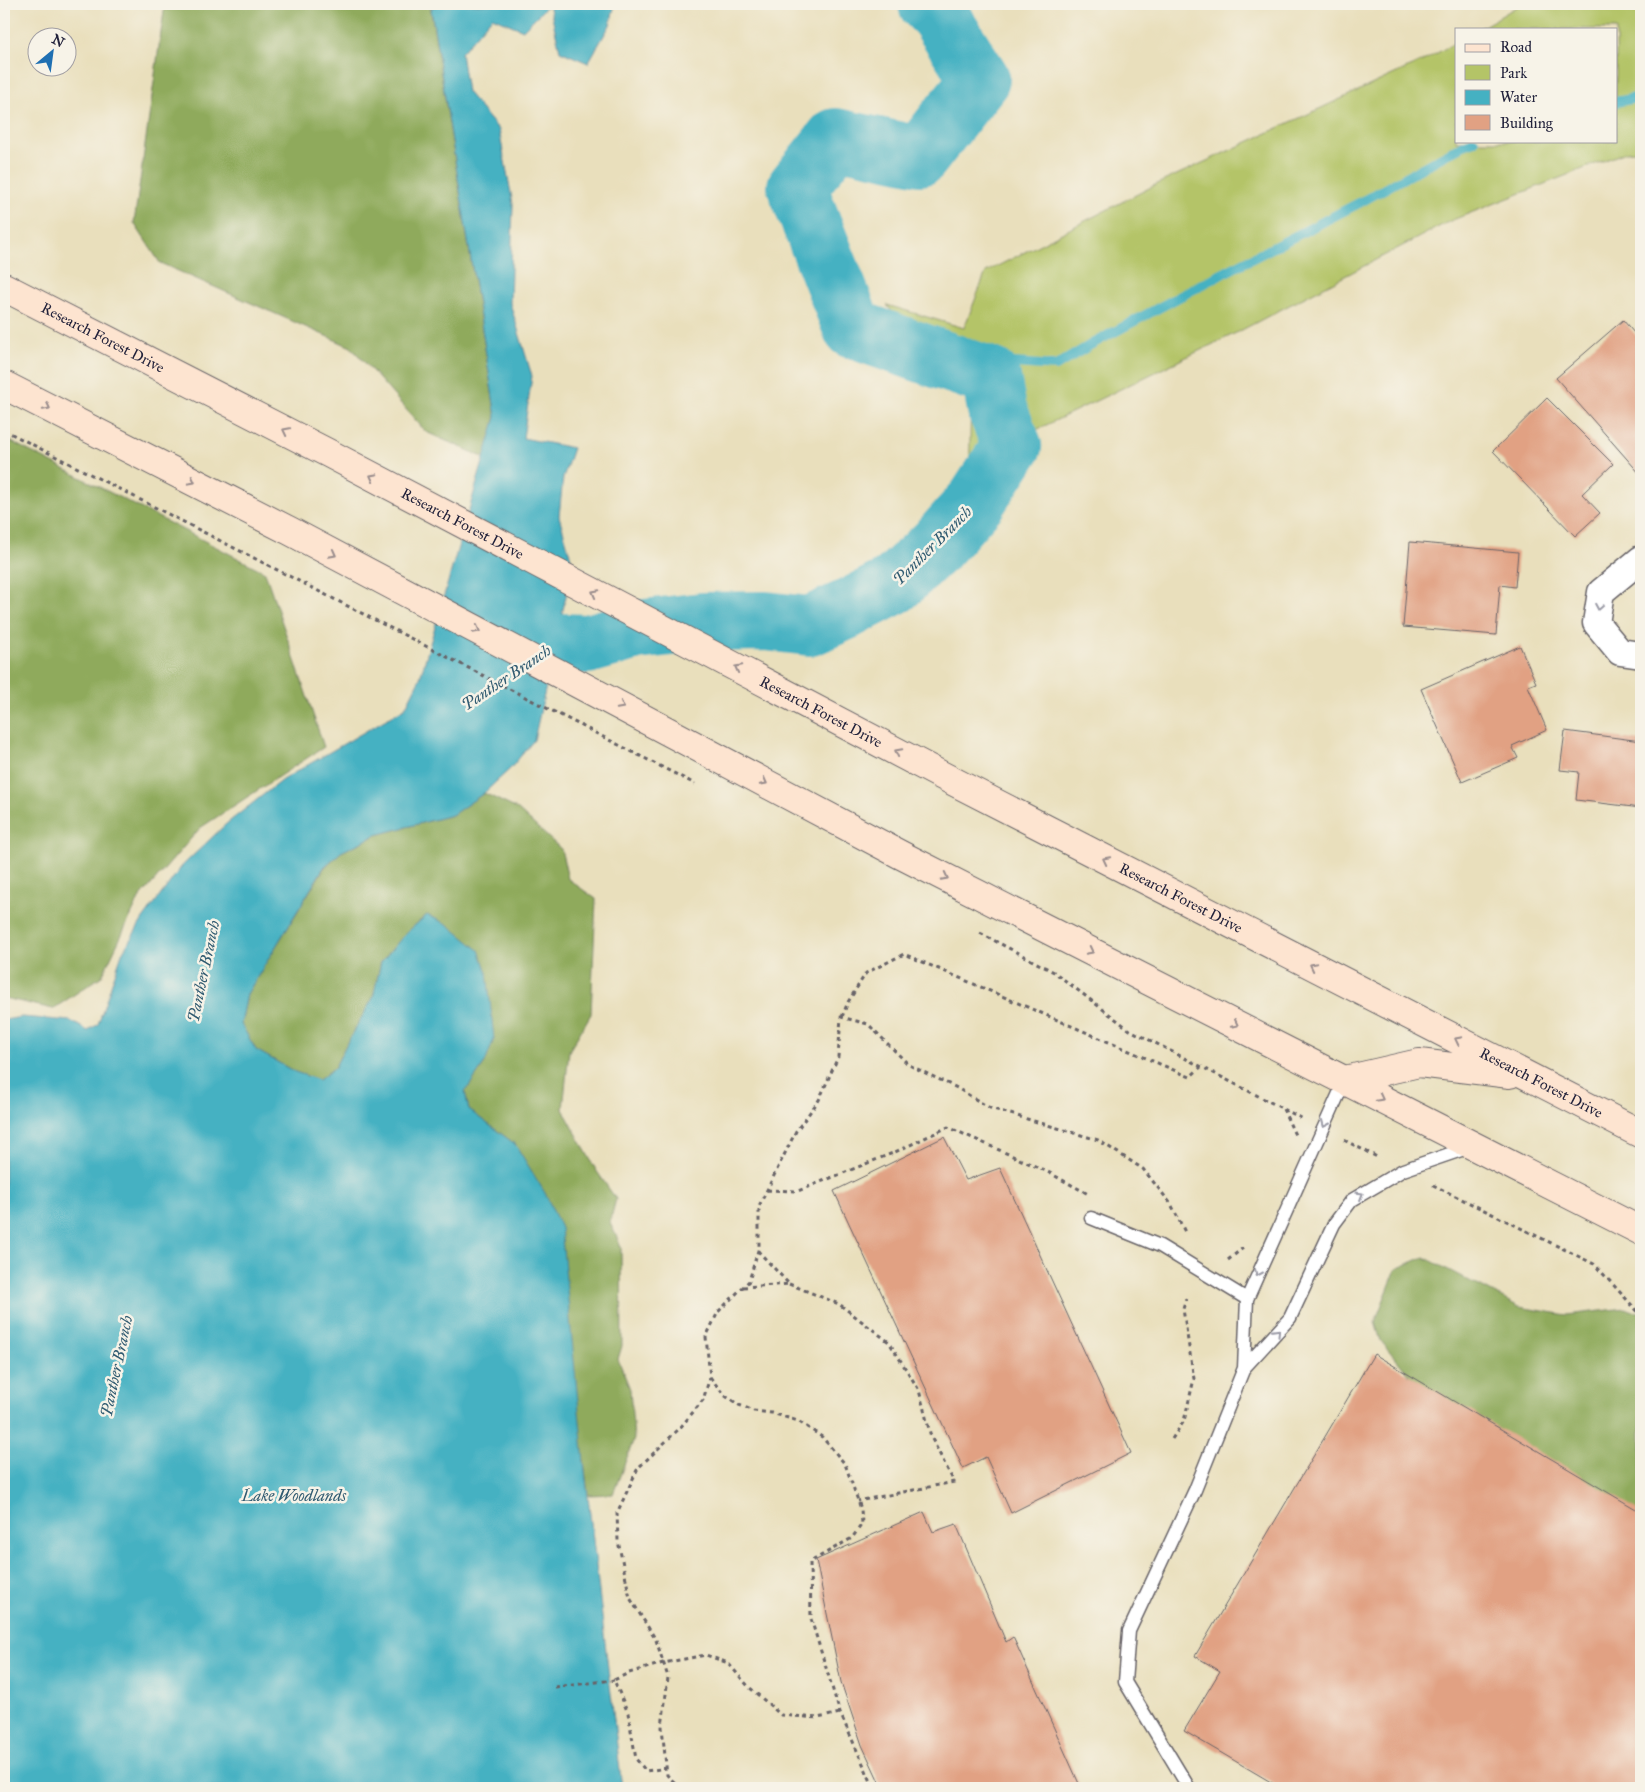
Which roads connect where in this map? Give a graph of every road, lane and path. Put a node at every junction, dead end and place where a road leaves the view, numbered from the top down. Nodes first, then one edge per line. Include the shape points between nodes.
1 (4, 288) edge
2 (4, 385) edge
3 (4, 430) edge
4 (1641, 559) edge
5 (1641, 655) edge
6 (704, 788) dead end
7 (978, 932) dead end
8 (842, 1017) junction
9 (1202, 1067) junction
10 (1529, 1076) junction
11 (1345, 1080) junction
12 (1282, 1108) junction
13 (1322, 1129) junction
14 (1641, 1134) edge
15 (1295, 1136) dead end
16 (1474, 1146) junction
17 (1403, 1170) junction
18 (768, 1190) junction
19 (1098, 1199) dead end
20 (1091, 1218) dead end
21 (1641, 1231) edge
22 (1188, 1239) dead end
23 (1243, 1248) dead end
24 (758, 1251) junction
25 (1220, 1259) dead end
26 (789, 1284) junction
27 (743, 1287) junction
28 (1186, 1298) dead end
29 (1247, 1299) junction
30 (1641, 1315) edge
31 (1244, 1368) junction
32 (710, 1378) junction
33 (1172, 1439) dead end
34 (858, 1501) junction
35 (664, 1663) junction
36 (614, 1680) junction
37 (555, 1687) dead end
38 (840, 1713) junction
39 (666, 1768) junction
40 (680, 1788) edge
41 (874, 1788) edge
42 (1189, 1788) edge

10 -> 1 main road, Research Forest Drive via 941,775 330,454
2 -> 11 main road via 290,531 902,855
3 - 6 path
4 -> 5 street via 1601,592 1596,623 1620,652
7 - 9 path via 1054,972 1130,1030
8 - 9 path via 866,973 904,954 1190,1077
8 - 18 path via 838,1057 819,1100 796,1131
8 - 22 path via 868,1024 909,1065 990,1108 1098,1140 1143,1168 1171,1204
9 - 12 path
10 - 11 main road via 1420,1063
10 - 14 main road, Research Forest Drive
11 -> 13 lane
11 -> 16 main road
12 - 13 path
12 - 15 path
13 - 17 path
13 -> 29 lane
16 - 17 lane
16 - 21 main road
17 - 30 path via 1594,1264
31 -> 17 lane via 1290,1318 1334,1224 1352,1200
18 - 19 path via 798,1191 948,1127 1046,1171
18 - 24 path via 759,1206
20 - 29 lane via 1160,1246
23 - 25 path via 1228,1260
24 - 26 path
24 - 27 path via 749,1281
26 - 27 path
26 - 34 path via 839,1304 889,1342 919,1390 931,1437 954,1482
27 - 32 path via 718,1312 706,1337
28 - 33 path via 1183,1309 1194,1379 1184,1421
29 - 31 lane
31 - 42 lane via 1195,1490 1128,1631 1125,1682
32 - 34 path via 724,1395 739,1405 798,1421 822,1436 845,1464
32 - 35 path via 703,1400 680,1428 638,1468 617,1513 618,1541 630,1598 656,1640
34 - 38 path via 862,1524 852,1538 810,1562 811,1619
35 - 36 path
35 - 38 path via 706,1655 728,1663 781,1715 818,1718
35 - 39 path via 668,1677 662,1728
36 - 37 path
36 - 39 path via 628,1713 636,1759 646,1771
38 - 41 path
39 - 40 path via 667,1775

